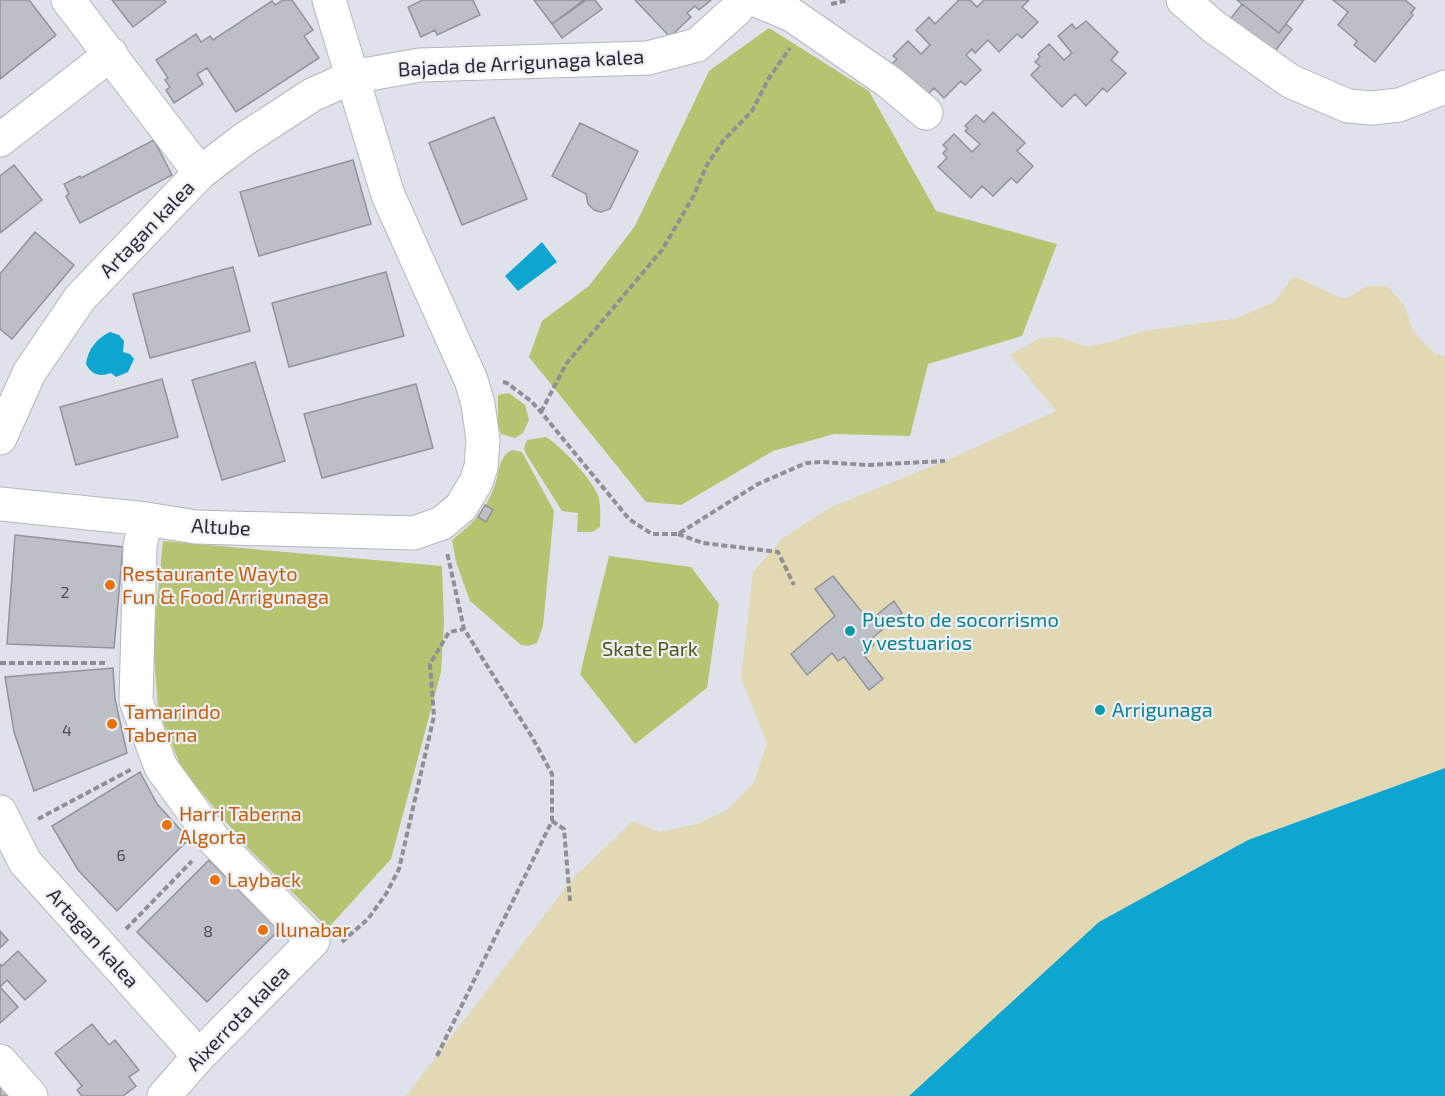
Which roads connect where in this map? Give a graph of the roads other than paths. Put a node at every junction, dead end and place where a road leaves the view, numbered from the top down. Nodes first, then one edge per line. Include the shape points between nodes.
1 (68, 0) edge
2 (329, 0) edge
3 (742, 0) edge
4 (756, 0) edge
5 (1183, 0) edge
6 (111, 54) junction
7 (352, 77) junction
8 (1445, 87) edge
9 (926, 113) dead end
10 (0, 140) edge
11 (200, 173) junction
12 (0, 438) edge
13 (0, 504) edge
14 (146, 519) junction
15 (0, 812) edge
16 (199, 1056) junction
17 (0, 1061) edge
18 (31, 1096) edge
19 (164, 1096) edge

1 - 6 street
2 - 7 street
3 - 7 street, Bajada de Arrigunaga kalea via 697,45 648,58 420,65
4 - 9 street via 792,15 889,82
5 - 8 street via 1290,81 1348,106 1399,105
6 - 10 street
6 - 11 street
7 - 11 street, Artagan kalea via 312,95
7 - 14 street, Altube via 388,195 471,380 483,440 476,482 461,507 442,523 414,533 196,527
11 - 12 street, Artagan kalea via 80,298 29,373
13 - 14 street, Altube
14 - 16 street, Aixerrota kalea via 140,546 136,701 161,767 214,840 313,941
15 - 16 street, Artagan kalea via 25,862
16 - 19 street, Aixerrota kalea
17 - 18 street

